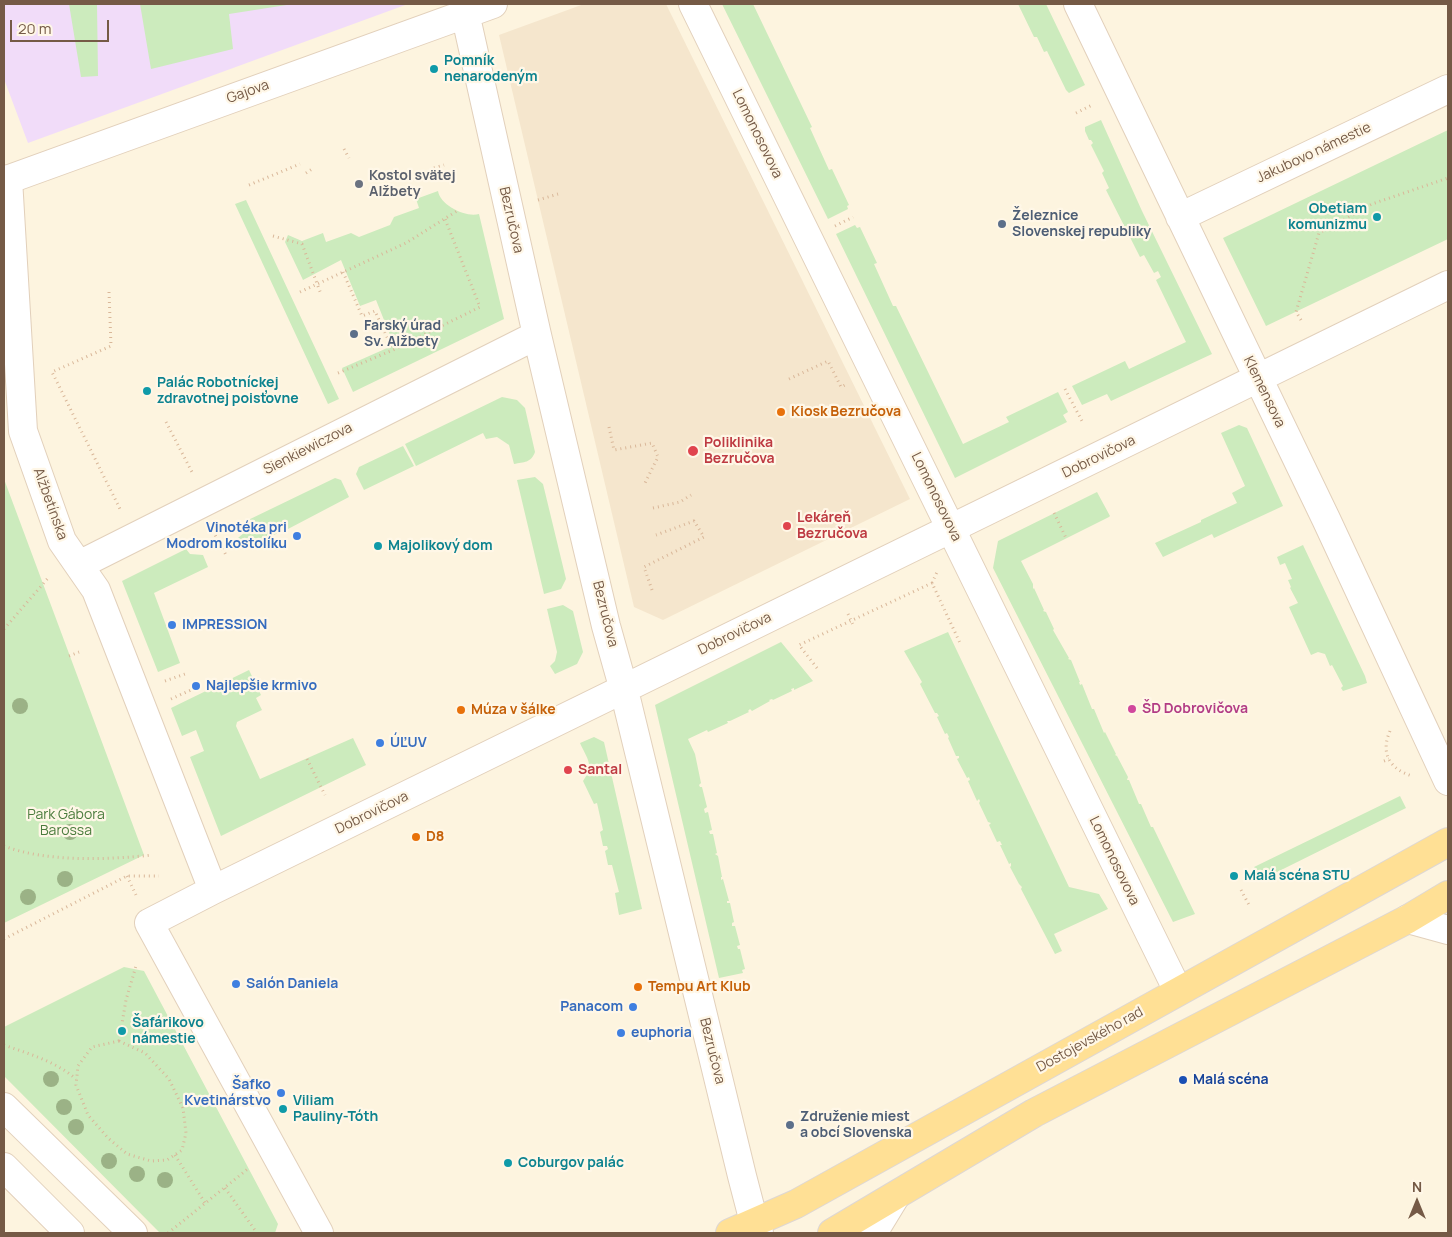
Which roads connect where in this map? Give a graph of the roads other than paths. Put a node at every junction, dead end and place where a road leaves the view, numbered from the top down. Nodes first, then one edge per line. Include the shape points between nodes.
1 (493, 4) edge
2 (693, 4) edge
3 (1078, 4) edge
4 (464, 8) edge
5 (1448, 89) edge
6 (6, 180) edge
7 (1180, 217) junction
8 (1448, 285) edge
9 (537, 335) junction
10 (1258, 379) junction
11 (952, 529) junction
12 (79, 564) junction
13 (624, 690) junction
14 (1448, 781) edge
15 (1448, 842) edge
16 (213, 890) junction
17 (1447, 892) edge
18 (1408, 918) junction
19 (1448, 930) edge
20 (1178, 990) junction
21 (4, 1107) edge
22 (4, 1130) edge
23 (4, 1167) edge
24 (894, 1197) junction
25 (757, 1228) edge
26 (70, 1233) edge
27 (110, 1233) edge
28 (133, 1233) edge
29 (319, 1233) edge
30 (730, 1233) edge
31 (832, 1233) edge
32 (873, 1233) edge

1 - 4 street, Gajova
2 - 11 street, Lomonosovova
3 - 7 street, Klemensova
4 - 6 street, Gajova
4 - 9 street, Bezručova
5 - 7 street, Jakubovo námestie
6 - 12 street, Alžbetínska via 23,432 62,541
7 - 10 street, Klemensova
8 - 10 street
9 - 12 street, Sienkiewiczova
9 - 13 street, Bezručova
10 - 11 street, Dobrovičova
10 - 14 street, Klemensova
11 - 13 street, Dobrovičova
11 - 20 street, Lomonosovova
12 - 16 street, Alžbetínska via 96,590
13 - 16 street, Dobrovičova
13 - 25 street, Bezručova
15 - 20 main road, Dostojevského rad
16 - 29 street via 149,923
17 - 18 main road
18 - 19 street
18 - 24 main road via 1034,1112
20 - 25 main road, Dostojevského rad
21 - 28 street
22 - 27 street
23 - 26 street
24 - 31 main road
24 - 32 street
25 - 30 main road, Dostojevského rad

